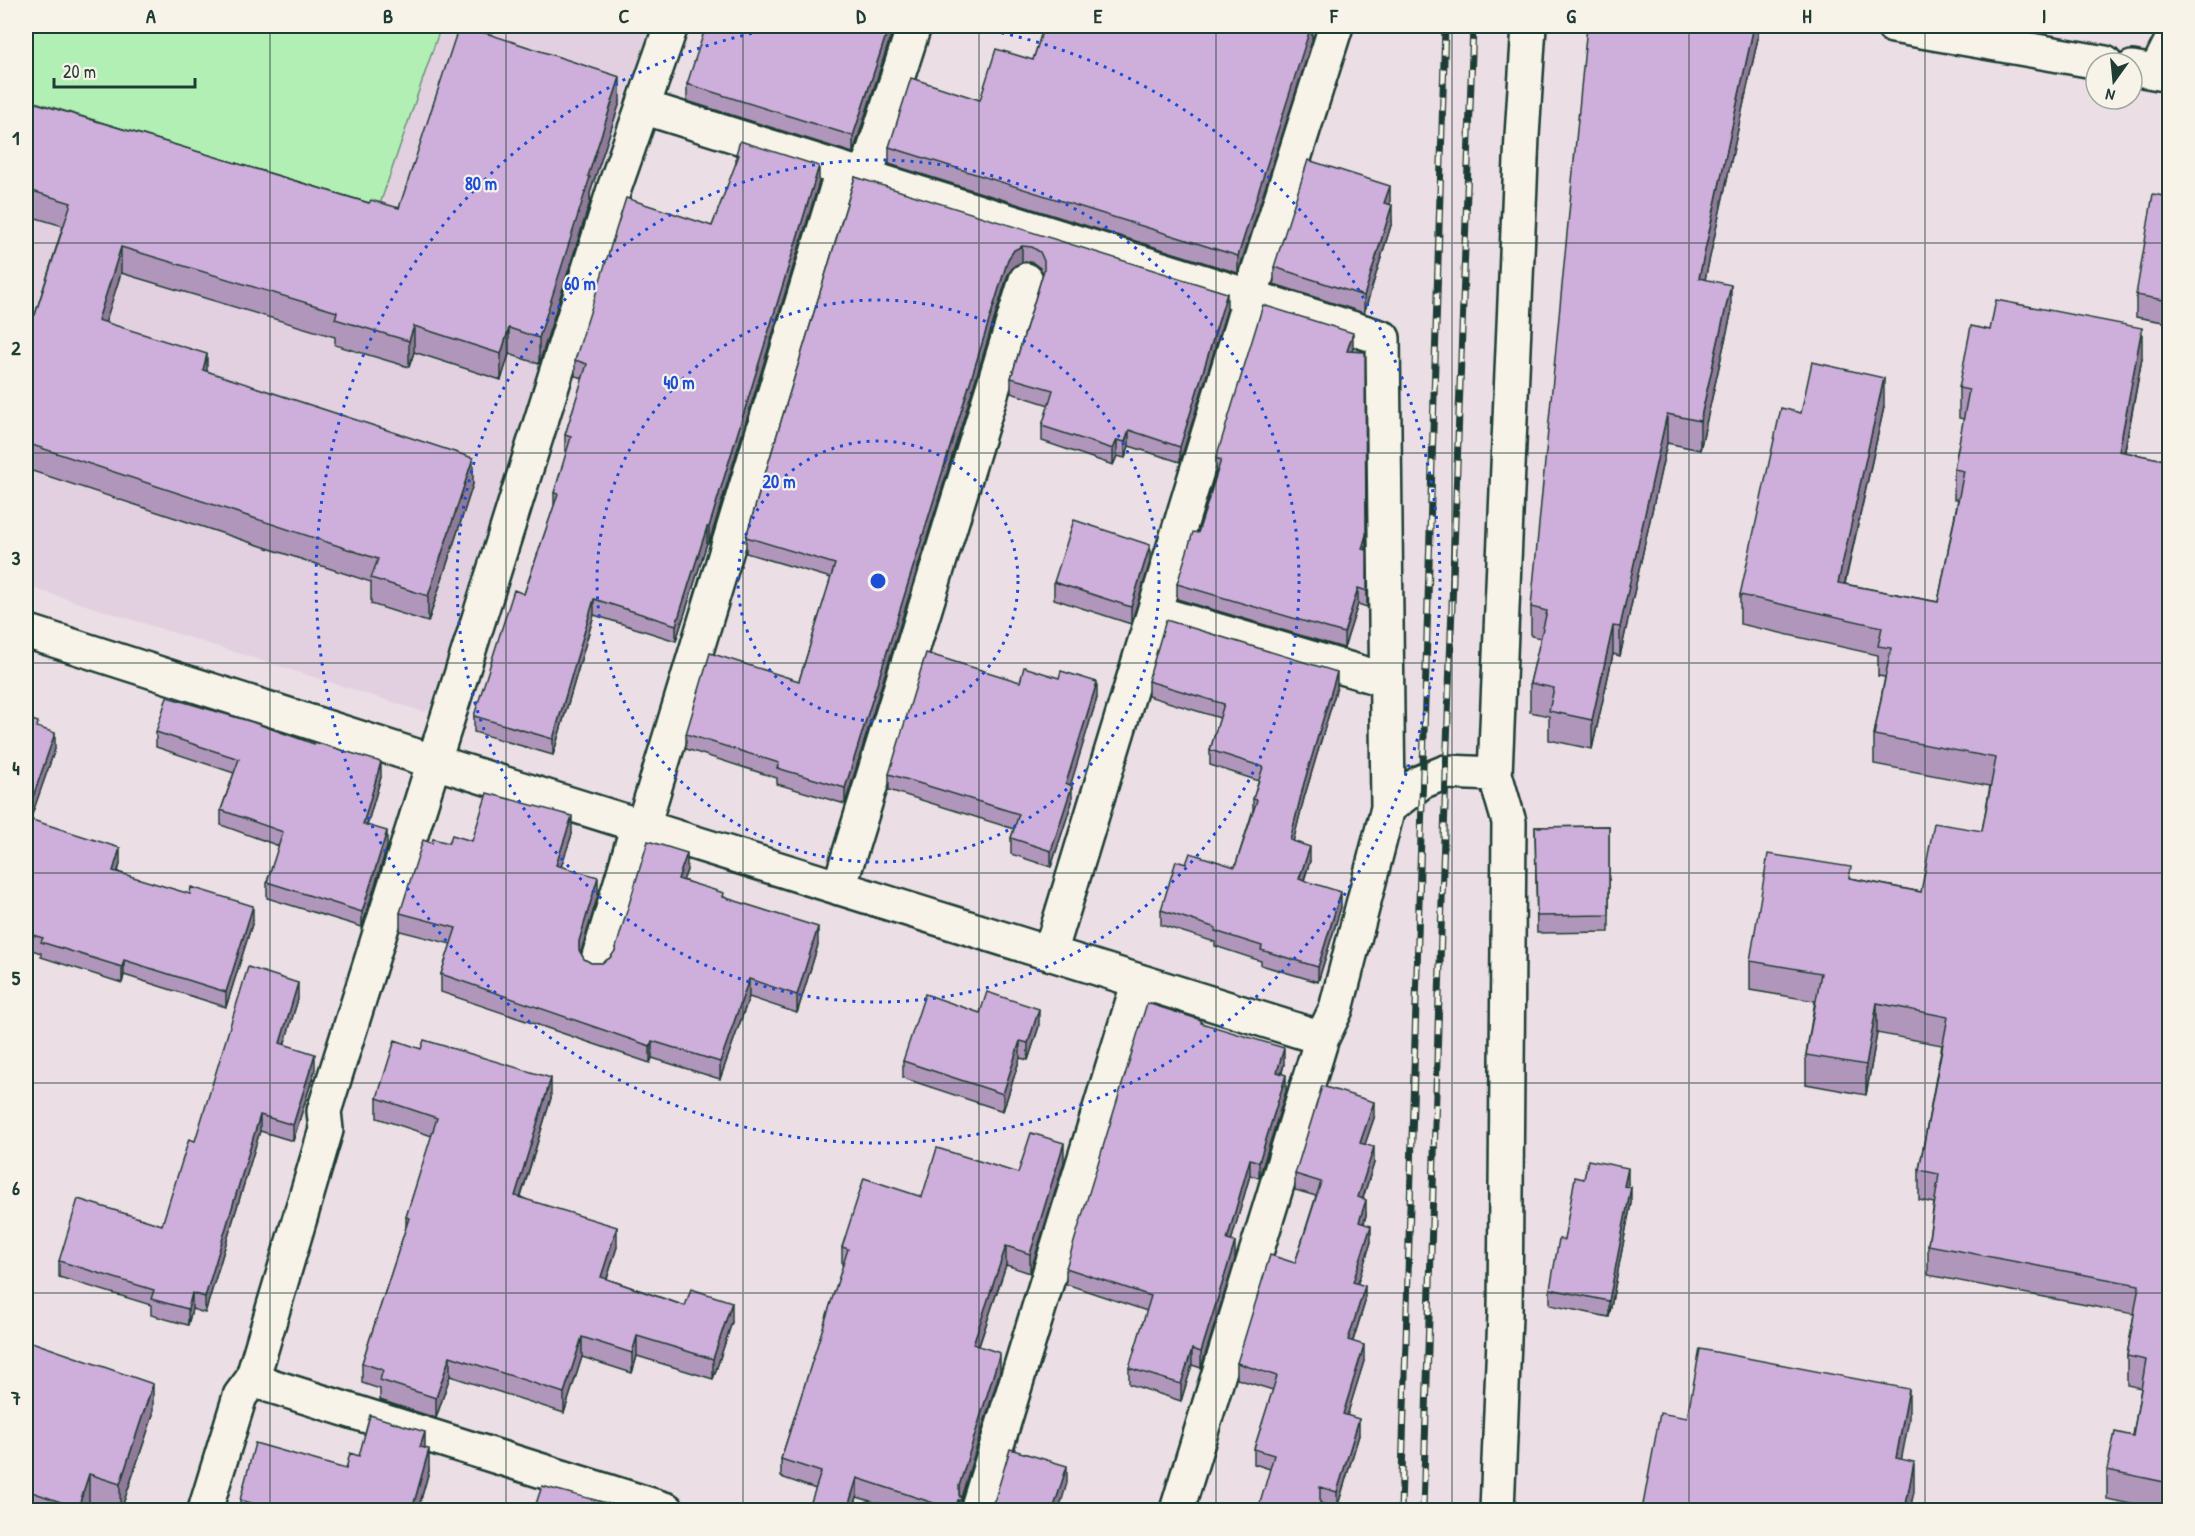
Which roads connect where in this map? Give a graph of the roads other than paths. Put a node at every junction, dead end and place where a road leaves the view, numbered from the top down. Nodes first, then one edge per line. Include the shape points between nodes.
1 (671, 26) edge
2 (914, 26) edge
3 (1336, 26) edge
4 (1529, 26) edge
5 (1893, 26) edge
6 (1936, 29) edge
7 (2084, 59) edge
8 (643, 107) junction
9 (854, 174) junction
10 (1026, 280) dead end
11 (1250, 297) junction
12 (1154, 612) junction
13 (26, 632) edge
14 (1386, 680) junction
15 (435, 762) junction
16 (1495, 774) junction
17 (1388, 808) junction
18 (641, 826) junction
19 (839, 888) junction
20 (1050, 953) junction
21 (597, 963) edge
22 (1139, 981) junction
23 (1322, 1038) junction
24 (252, 1380) junction
25 (652, 1508) edge
26 (205, 1510) edge
27 (977, 1510) edge
28 (1177, 1510) edge
29 (1497, 1510) edge

1 - 8 street
2 - 9 street
3 - 11 street
4 - 16 street
5 - 6 street
6 - 7 street
8 - 9 street
8 - 15 street
9 - 11 street
9 - 18 street
10 - 19 street
11 - 12 street
11 - 14 street via 1383,338
12 - 14 street
12 - 20 street
13 - 15 street
14 - 17 street
15 - 18 street
15 - 24 street via 324,1111 326,1130
16 - 17 street via 1446,772 1421,782
16 - 29 street via 1509,822 1505,1315
17 - 23 street via 1336,1009
18 - 19 street
18 - 21 street
19 - 20 street
20 - 22 street
22 - 23 street
22 - 27 street
23 - 28 street
24 - 25 street
24 - 26 street via 240,1396

